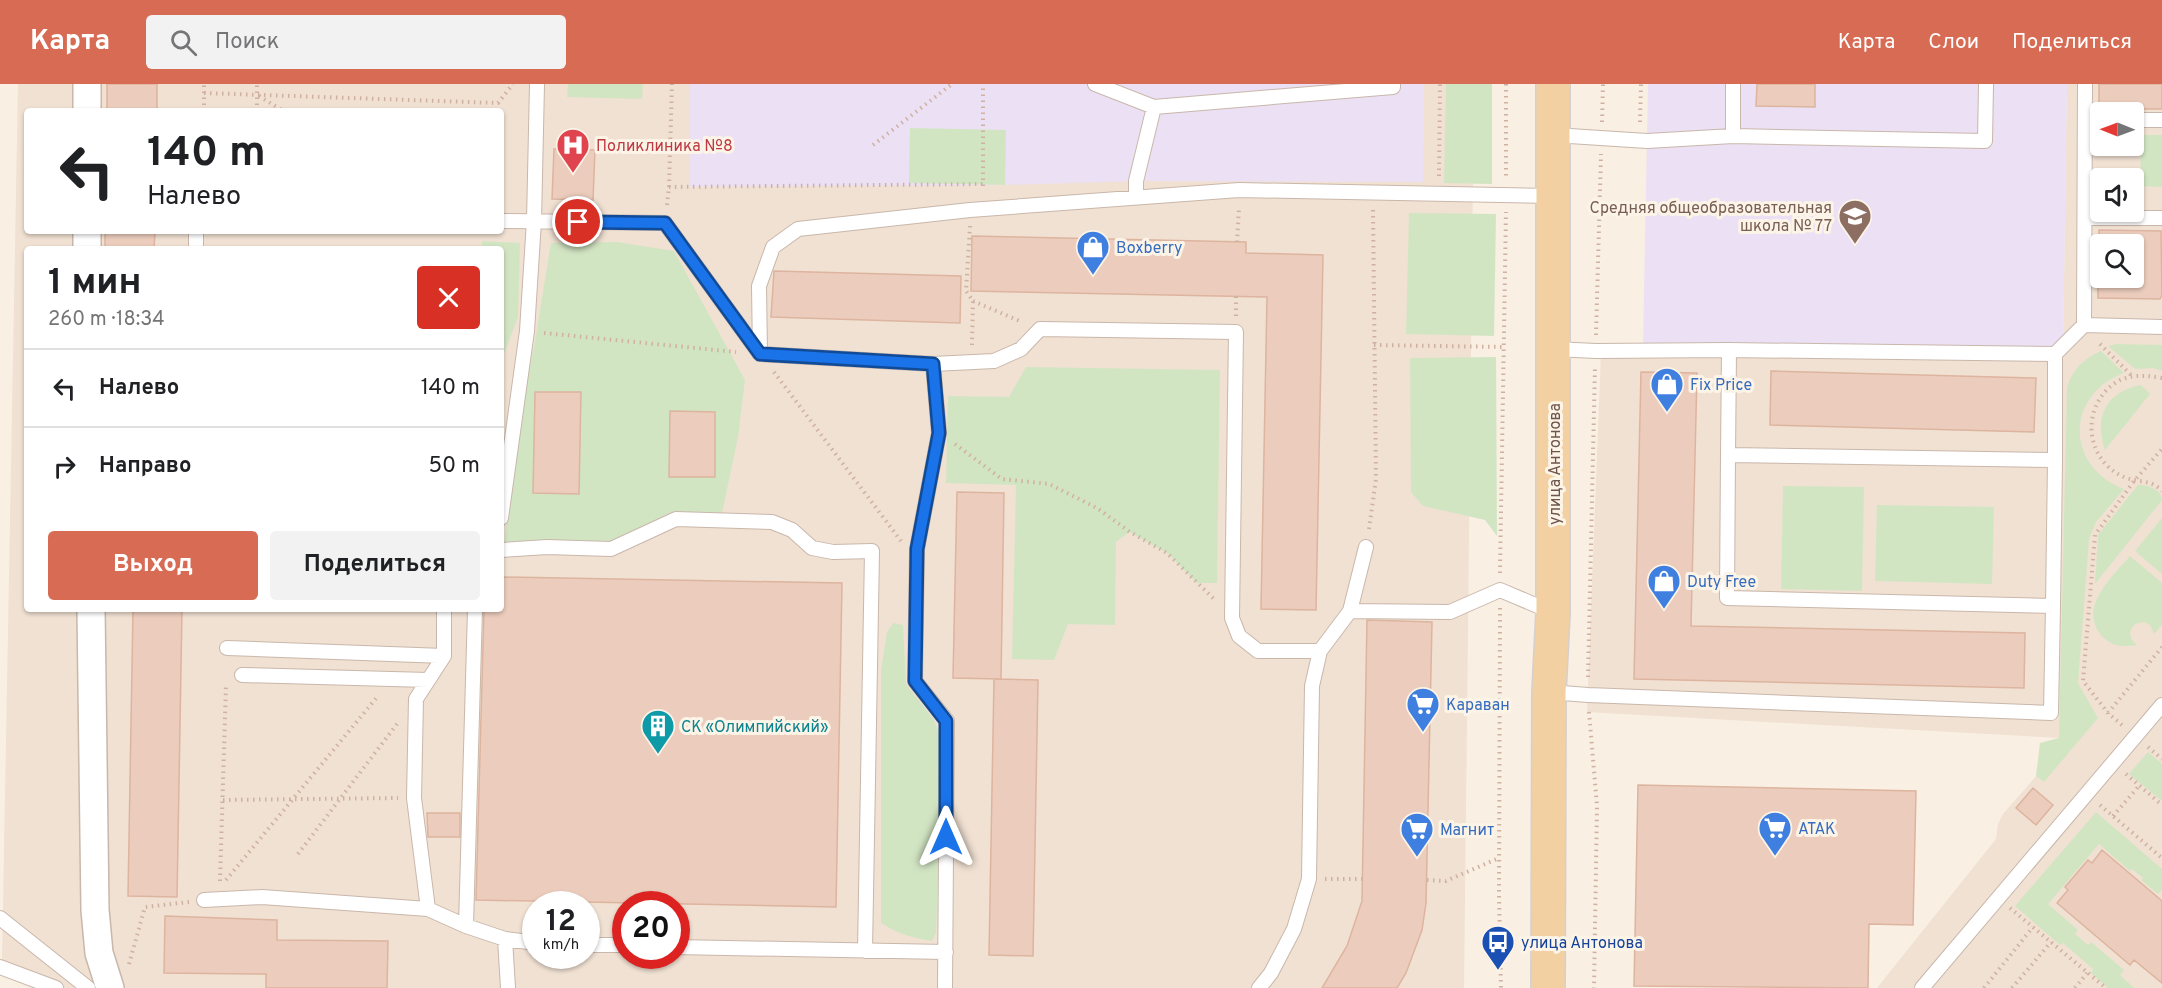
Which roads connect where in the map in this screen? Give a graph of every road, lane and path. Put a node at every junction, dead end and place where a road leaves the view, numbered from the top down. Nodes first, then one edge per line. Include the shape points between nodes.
1 (87, 84) edge
2 (204, 84) edge
3 (257, 84) edge
4 (513, 84) edge
5 (537, 84) edge
6 (672, 84) edge
7 (952, 84) edge
8 (983, 84) edge
9 (1095, 84) edge
10 (1393, 84) edge
11 (1440, 84) edge
12 (1506, 84) edge
13 (1553, 84) edge
14 (1603, 84) edge
15 (1641, 84) edge
16 (1733, 84) edge
17 (1986, 84) edge
18 (2085, 84) edge
19 (204, 93) junction
20 (257, 95) junction
21 (1154, 107) junction
22 (87, 108) edge
23 (204, 108) edge
24 (257, 108) edge
25 (279, 108) edge
26 (2085, 120) junction
27 (2090, 120) edge
28 (2144, 120) edge
29 (2162, 120) edge
30 (1554, 135) junction
31 (1733, 135) junction
32 (1602, 140) junction
33 (1640, 141) junction
34 (873, 145) dead end
35 (984, 184) junction
36 (669, 187) junction
37 (1239, 190) junction
38 (1372, 191) junction
39 (1439, 192) junction
40 (1506, 194) junction
41 (1136, 196) junction
42 (1554, 196) junction
43 (970, 210) junction
44 (2162, 218) edge
45 (2085, 219) junction
46 (504, 221) edge
47 (534, 221) junction
48 (665, 223) junction
49 (1237, 242) dead end
50 (973, 301) junction
51 (2084, 325) junction
52 (2162, 327) edge
53 (1040, 329) junction
54 (527, 331) junction
55 (1374, 345) junction
56 (1504, 347) junction
57 (1554, 349) junction
58 (1729, 350) junction
59 (1596, 351) junction
60 (2108, 352) dead end
61 (760, 354) junction
62 (2055, 354) junction
63 (971, 361) junction
64 (933, 364) junction
65 (2132, 376) junction
66 (2162, 378) edge
67 (939, 433) junction
68 (2162, 449) edge
69 (1728, 455) junction
70 (2055, 460) junction
71 (2134, 481) junction
72 (2162, 491) edge
73 (504, 496) edge
74 (1366, 547) joint
75 (917, 549) junction
76 (504, 550) edge
77 (1500, 590) junction
78 (2053, 606) junction
79 (1350, 611) junction
80 (91, 612) edge
81 (444, 612) edge
82 (475, 612) edge
83 (1553, 613) junction
84 (1232, 618) junction
85 (2162, 647) edge
86 (227, 648) joint
87 (1320, 651) junction
88 (444, 656) junction
89 (242, 675) dead end
90 (391, 680) junction
91 (428, 680) junction
92 (1549, 692) junction
93 (1588, 695) junction
94 (416, 699) junction
95 (2162, 705) edge
96 (2112, 762) junction
97 (2139, 786) junction
98 (2086, 793) junction
99 (293, 798) junction
100 (342, 798) junction
101 (414, 798) junction
102 (223, 800) junction
103 (2162, 805) edge
104 (2113, 816) junction
105 (298, 854) dead end
106 (1499, 858) junction
107 (2162, 858) edge
108 (1309, 879) junction
109 (1362, 879) dead end
110 (1427, 880) dead end
111 (1998, 898) junction
112 (204, 900) joint
113 (428, 909) junction
114 (0, 918) edge
115 (466, 926) junction
116 (2033, 927) junction
117 (505, 939) junction
118 (522, 942) edge
119 (2051, 942) junction
120 (690, 947) edge
121 (865, 951) junction
122 (946, 952) junction
123 (0, 967) edge
124 (128, 968) dead end
125 (2087, 973) junction
126 (56, 988) edge
127 (88, 988) edge
128 (110, 988) edge
129 (508, 988) edge
130 (945, 988) edge
131 (1259, 988) edge
132 (1501, 988) edge
133 (1548, 988) edge
134 (1594, 988) edge
135 (1922, 988) edge
136 (1984, 988) edge
137 (2012, 988) edge
138 (2075, 988) edge
139 (2106, 988) edge

1 - 22 street
2 - 19 path
3 - 20 path
4 - 20 path via 498,103
5 - 47 lane
6 - 36 path
7 - 34 path
8 - 35 path
9 - 21 lane
10 - 21 lane
11 - 39 path
12 - 40 path
13 - 30 main road, улица Антонова
14 - 32 path
15 - 33 path
16 - 31 lane
17 - 31 lane via 1985,141
18 - 26 lane
19 - 20 path
19 - 23 path
20 - 24 path
20 - 25 path
21 - 41 lane
26 - 27 lane
26 - 45 lane
28 - 29 lane
30 - 32 lane
30 - 42 main road, улица Антонова
31 - 33 lane
32 - 33 lane
32 - 59 path
35 - 36 path
35 - 43 path
36 - 48 path
37 - 38 lane
37 - 41 lane
37 - 49 path
38 - 39 lane
38 - 55 path
39 - 40 lane
40 - 42 lane
40 - 56 path
41 - 43 lane
42 - 57 main road, улица Антонова
43 - 50 path via 966,291
43 - 61 lane via 798,229 773,248 759,286
44 - 45 lane
45 - 51 lane
46 - 47 lane
47 - 48 lane
47 - 54 lane
48 - 61 lane
50 - 53 path
50 - 63 path
51 - 52 lane
51 - 62 lane
53 - 63 lane via 1021,349 994,361
53 - 84 lane via 1236,332
54 - 61 path
54 - 73 lane
55 - 56 path
55 - 74 path via 1376,479
56 - 77 path
57 - 59 lane
57 - 83 main road, улица Антонова
58 - 59 lane
58 - 62 lane
58 - 69 lane
59 - 93 path
60 - 65 path
61 - 64 lane
61 - 75 path via 908,549
62 - 70 lane
63 - 64 lane
64 - 67 lane
65 - 66 path
65 - 71 path via 2116,382 2099,399 2091,434 2101,460 2111,470
67 - 75 lane
67 - 84 path via 1002,479 1049,484 1097,508 1167,553
68 - 71 path
69 - 70 lane
69 - 78 lane via 1727,598
70 - 78 lane
71 - 72 path via 2146,481
71 - 85 path via 2095,535 2084,681 2108,713
74 - 79 lane
75 - 122 lane via 915,681 946,721
76 - 121 lane via 611,549 676,519 772,522 792,530 812,548 833,552 872,550
77 - 79 lane via 1450,612
77 - 83 lane
77 - 106 path
78 - 93 lane via 2051,713
79 - 87 lane
80 - 128 street via 95,910 99,953
81 - 88 lane
82 - 115 lane
83 - 92 main road, улица Антонова
84 - 87 lane via 1239,636 1258,651
86 - 88 lane
86 - 102 path
87 - 108 lane via 1312,686
88 - 91 lane
89 - 90 lane
90 - 91 lane
90 - 99 path
91 - 94 lane
92 - 93 lane
92 - 133 main road, улица Антонова
93 - 134 path via 1597,806
94 - 100 path
94 - 101 lane
95 - 96 lane
96 - 97 path
96 - 98 lane
97 - 103 path
97 - 104 path
98 - 104 path
98 - 111 lane
99 - 100 path
99 - 102 path
99 - 102 path via 220,888
100 - 101 path
100 - 105 path
101 - 113 lane
104 - 107 path
106 - 110 path via 1446,881
106 - 132 path
108 - 109 path
108 - 131 lane via 1294,929
111 - 116 path
111 - 135 lane
112 - 113 lane via 262,897
112 - 124 path via 145,907
113 - 115 lane
114 - 127 lane
115 - 117 lane
116 - 119 path
116 - 136 path
117 - 118 lane
117 - 129 lane
119 - 125 path
119 - 137 path
120 - 121 lane
121 - 122 lane
122 - 130 lane
123 - 126 lane
125 - 138 path
125 - 139 path

